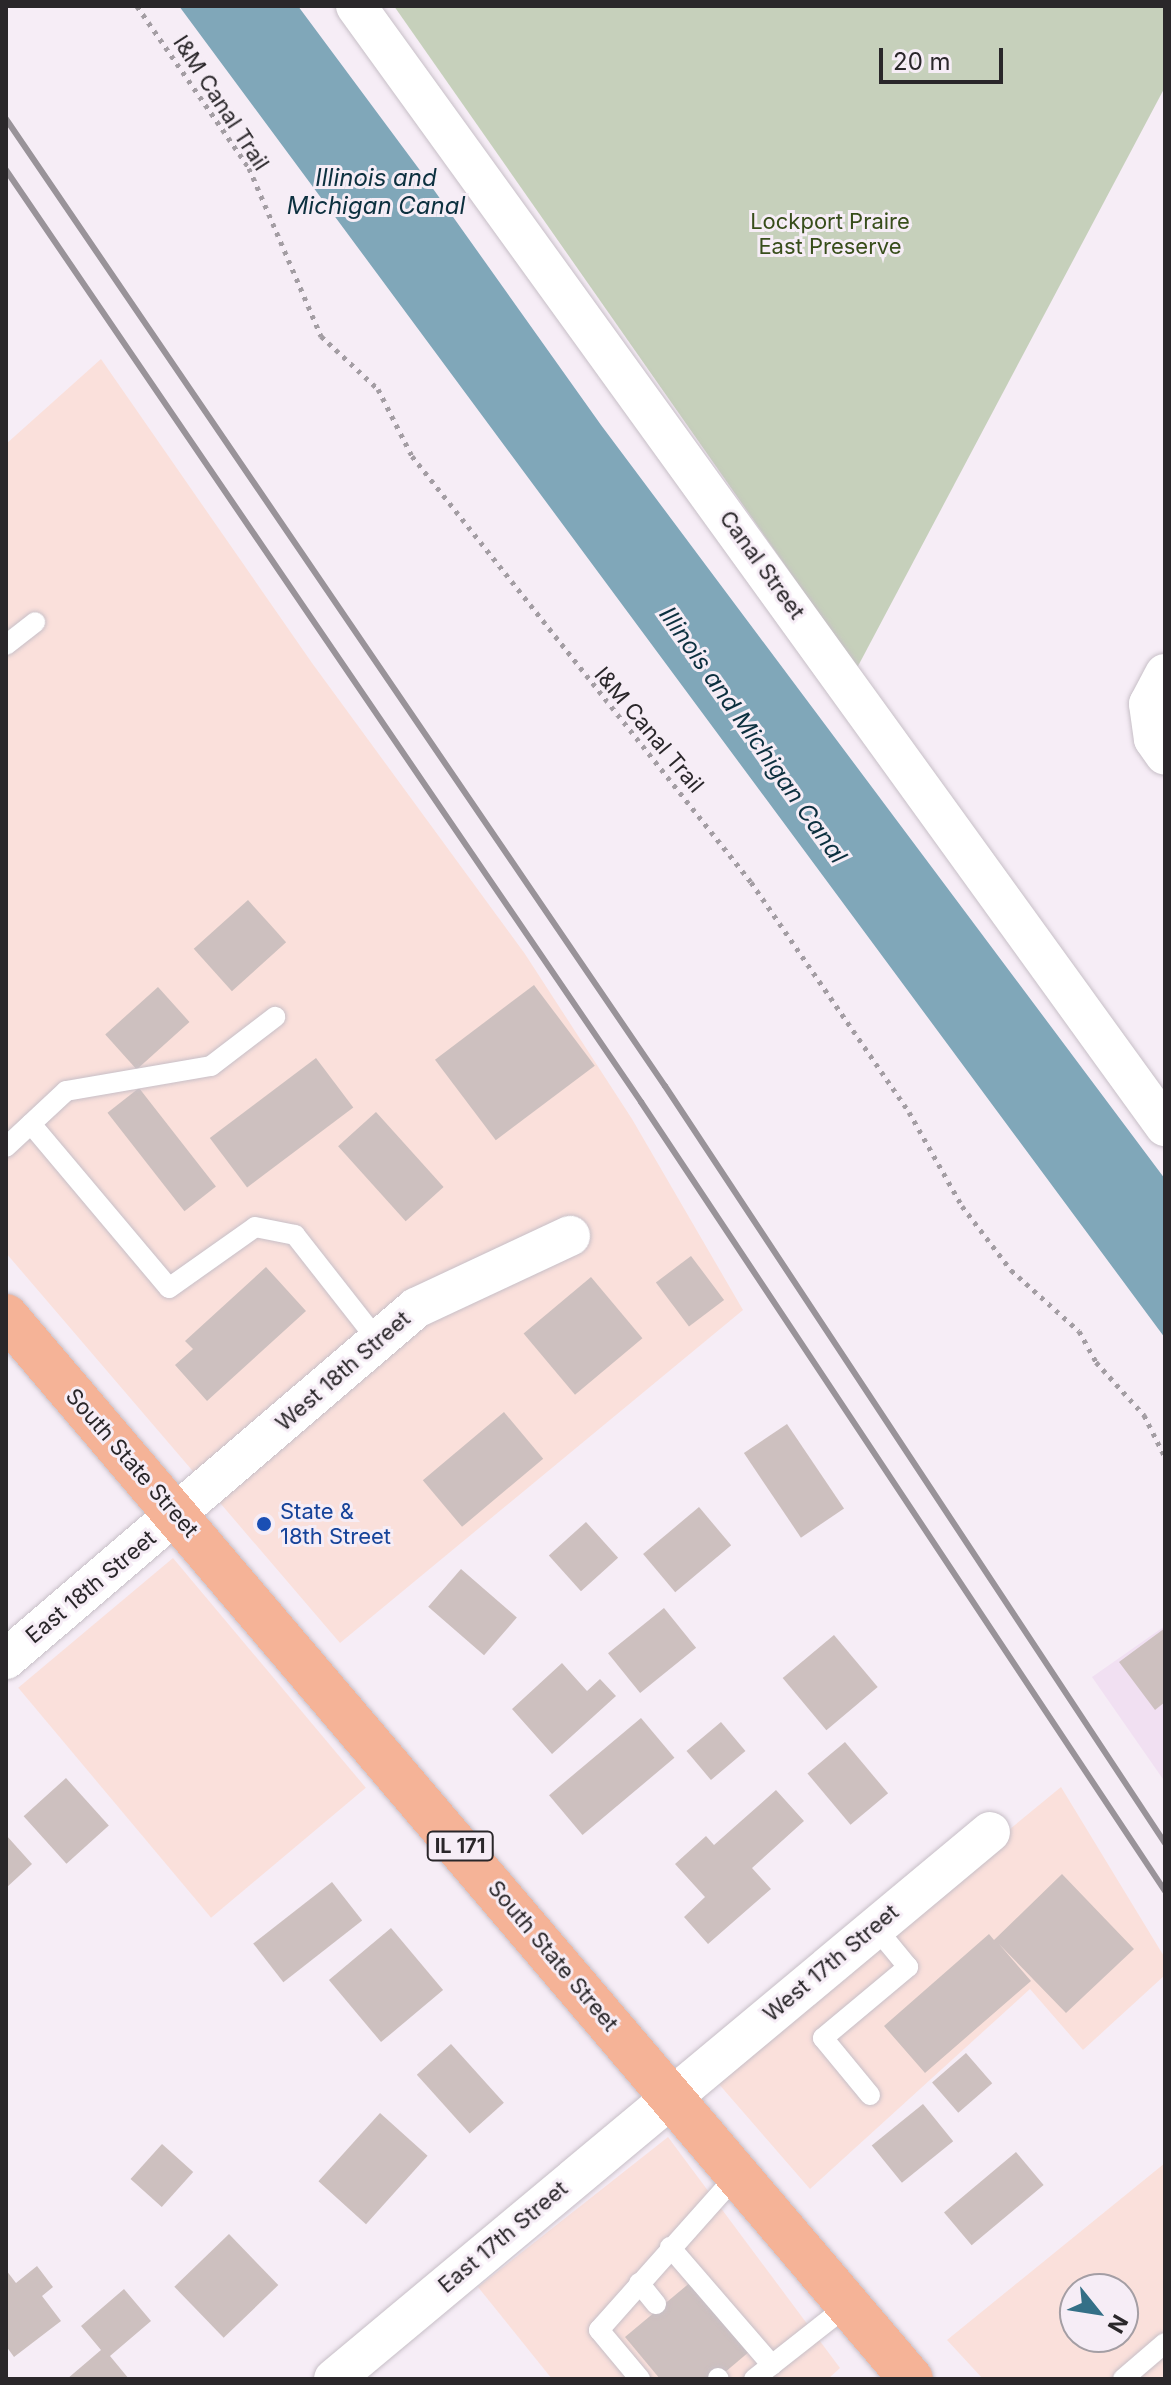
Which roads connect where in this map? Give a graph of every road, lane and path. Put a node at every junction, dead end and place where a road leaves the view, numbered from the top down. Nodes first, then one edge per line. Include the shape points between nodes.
1 (137, 6) edge
2 (356, 6) edge
3 (35, 622) dead end
4 (6, 645) edge
5 (1157, 689) edge
6 (1165, 755) edge
7 (275, 1017) dead end
8 (31, 1124) junction
9 (1165, 1126) edge
10 (6, 1147) edge
11 (570, 1236) dead end
12 (6, 1316) edge
13 (378, 1341) junction
14 (1165, 1457) edge
15 (177, 1515) junction
16 (6, 1659) edge
17 (990, 1832) dead end
18 (875, 1927) junction
19 (672, 2094) junction
20 (870, 2095) dead end
21 (738, 2174) junction
22 (670, 2247) junction
23 (639, 2283) junction
24 (656, 2304) dead end
25 (848, 2305) junction
26 (1165, 2343) edge
27 (772, 2365) junction
28 (334, 2379) edge
29 (640, 2379) edge
30 (754, 2379) edge
31 (911, 2379) edge
32 (1123, 2379) edge

1 - 14 path, I&M Canal Trail via 249,168 321,336 378,389 412,456 751,882 909,1112 962,1206 1011,1270 1079,1331 1096,1362 1144,1415
2 - 9 street, Canal Street
3 - 4 lane
5 - 6 street via 1154,739
7 - 8 lane via 211,1066 66,1091
8 - 10 lane
8 - 13 lane via 169,1288 255,1227 295,1235
11 - 13 street, West 18th Street via 416,1308
12 - 15 main road, South State Street / IL 171
13 - 15 street, West 18th Street
15 - 16 street, East 18th Street
15 - 19 main road, South State Street / IL 171
17 - 18 street, West 17th Street
18 - 19 street, West 17th Street
18 - 20 lane via 908,1967 823,2038
19 - 21 main road, South State Street / IL 171
19 - 28 street, East 17th Street
21 - 22 lane
21 - 25 main road, South State Street / IL 171
22 - 23 lane
22 - 27 lane
23 - 24 lane
23 - 29 lane via 599,2330
25 - 27 lane
25 - 31 main road, South State Street / IL 171
26 - 32 lane
27 - 30 lane

